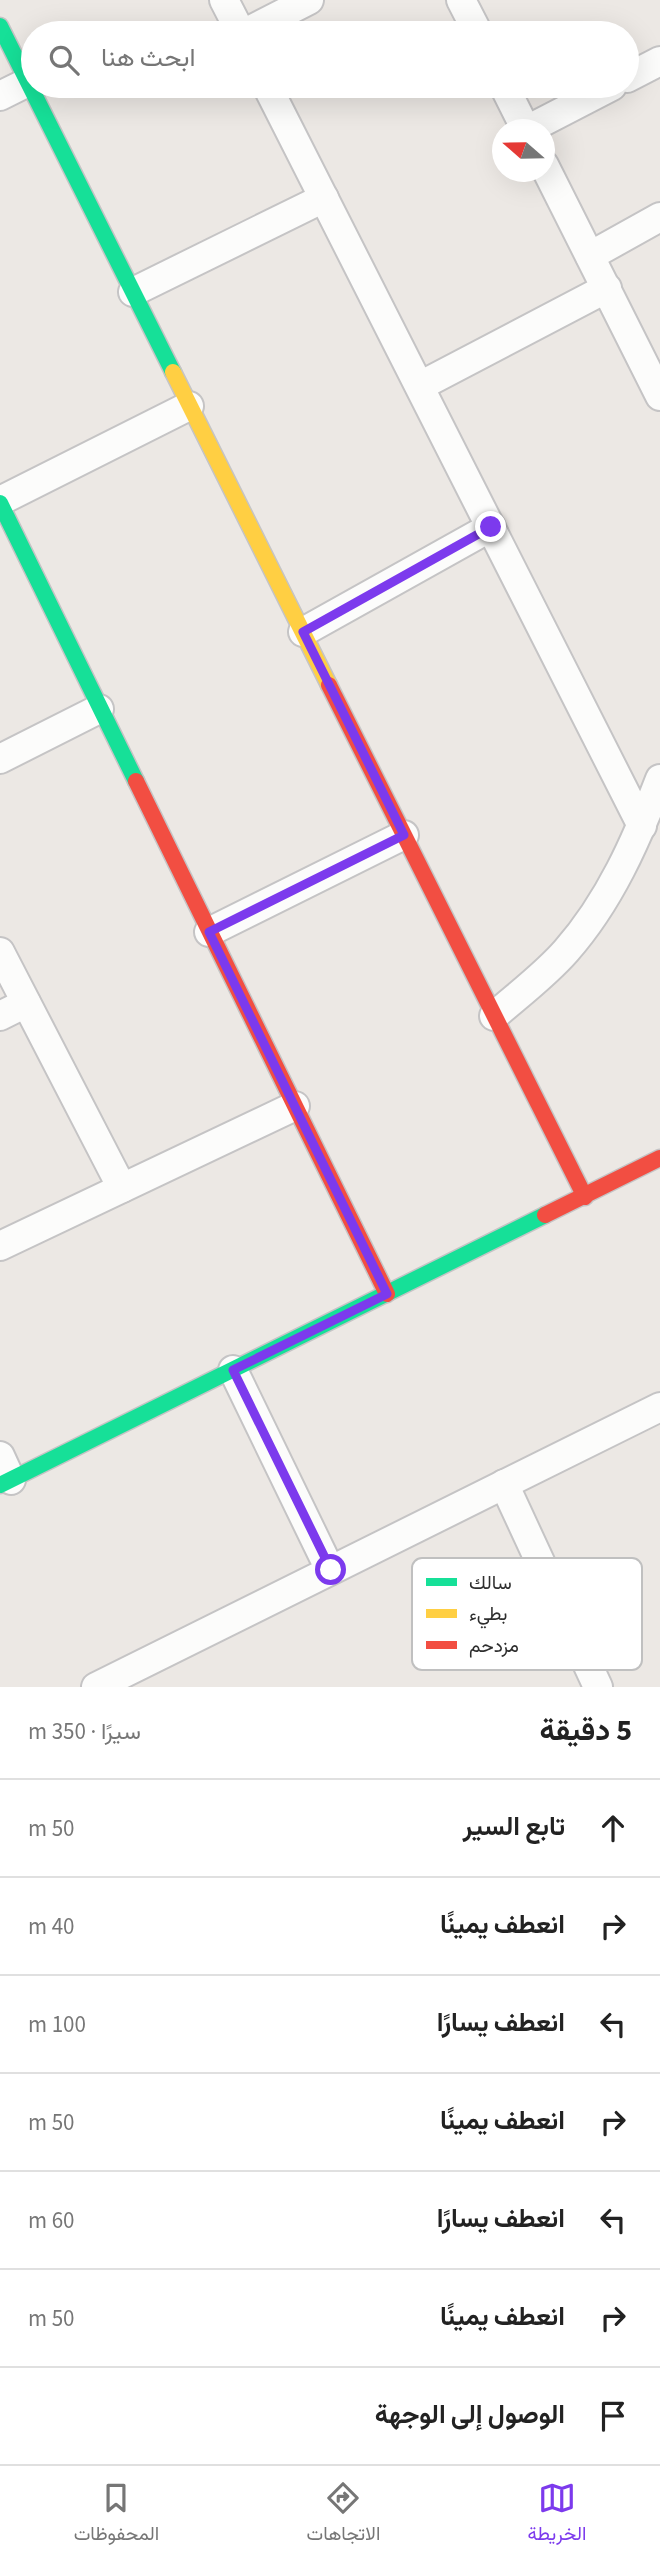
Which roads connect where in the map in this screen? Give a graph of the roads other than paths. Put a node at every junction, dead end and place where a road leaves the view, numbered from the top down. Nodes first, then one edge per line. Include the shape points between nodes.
1 (224, 0) edge
2 (309, 0) edge
3 (461, 0) edge
4 (236, 21) edge
5 (267, 21) edge
6 (472, 21) edge
7 (0, 26) edge
8 (660, 61) edge
9 (21, 68) edge
10 (639, 72) edge
11 (21, 86) edge
12 (0, 96) edge
13 (36, 98) edge
14 (273, 98) edge
15 (510, 98) edge
16 (589, 98) edge
17 (521, 119) edge
18 (548, 119) edge
19 (553, 182) edge
20 (324, 198) junction
21 (660, 217) edge
22 (590, 256) junction
23 (607, 288) junction
24 (133, 292) junction
25 (419, 386) junction
26 (660, 396) edge
27 (189, 406) junction
28 (0, 502) edge
29 (491, 527) junction
30 (303, 632) junction
31 (99, 709) junction
32 (0, 759) edge
33 (660, 779) edge
34 (642, 826) junction
35 (404, 835) junction
36 (209, 932) junction
37 (0, 952) edge
38 (26, 1003) junction
39 (0, 1016) edge
40 (494, 1016) junction
41 (295, 1106) junction
42 (660, 1158) edge
43 (122, 1188) junction
44 (585, 1196) junction
45 (0, 1246) edge
46 (387, 1294) junction
47 (233, 1370) junction
48 (660, 1406) edge
49 (4, 1474) edge
50 (504, 1484) junction
51 (538, 1558) edge
52 (331, 1570) junction
53 (590, 1670) edge
54 (96, 1687) edge
55 (598, 1687) edge

1 - 4 street
2 - 5 street
3 - 6 street
7 - 9 street
8 - 10 street
11 - 12 street
13 - 24 street
14 - 20 street
15 - 17 street
16 - 18 street
19 - 22 street
20 - 24 street
20 - 25 street
21 - 22 street
22 - 23 street
23 - 25 street
23 - 26 street
24 - 27 street
25 - 29 street
27 - 28 street
27 - 30 street
28 - 31 street
29 - 30 street
29 - 34 street
30 - 35 street
31 - 32 street
31 - 36 street
33 - 34 street
34 - 40 street via 595,914 564,953
35 - 36 street
35 - 40 street
36 - 41 street
37 - 38 street
38 - 39 street
38 - 43 street
40 - 44 street
41 - 43 street
41 - 46 street
42 - 44 street
43 - 45 street
44 - 46 street
46 - 47 street
47 - 49 street
47 - 52 street
48 - 50 street
50 - 51 street
50 - 52 street
52 - 54 street
53 - 55 street

